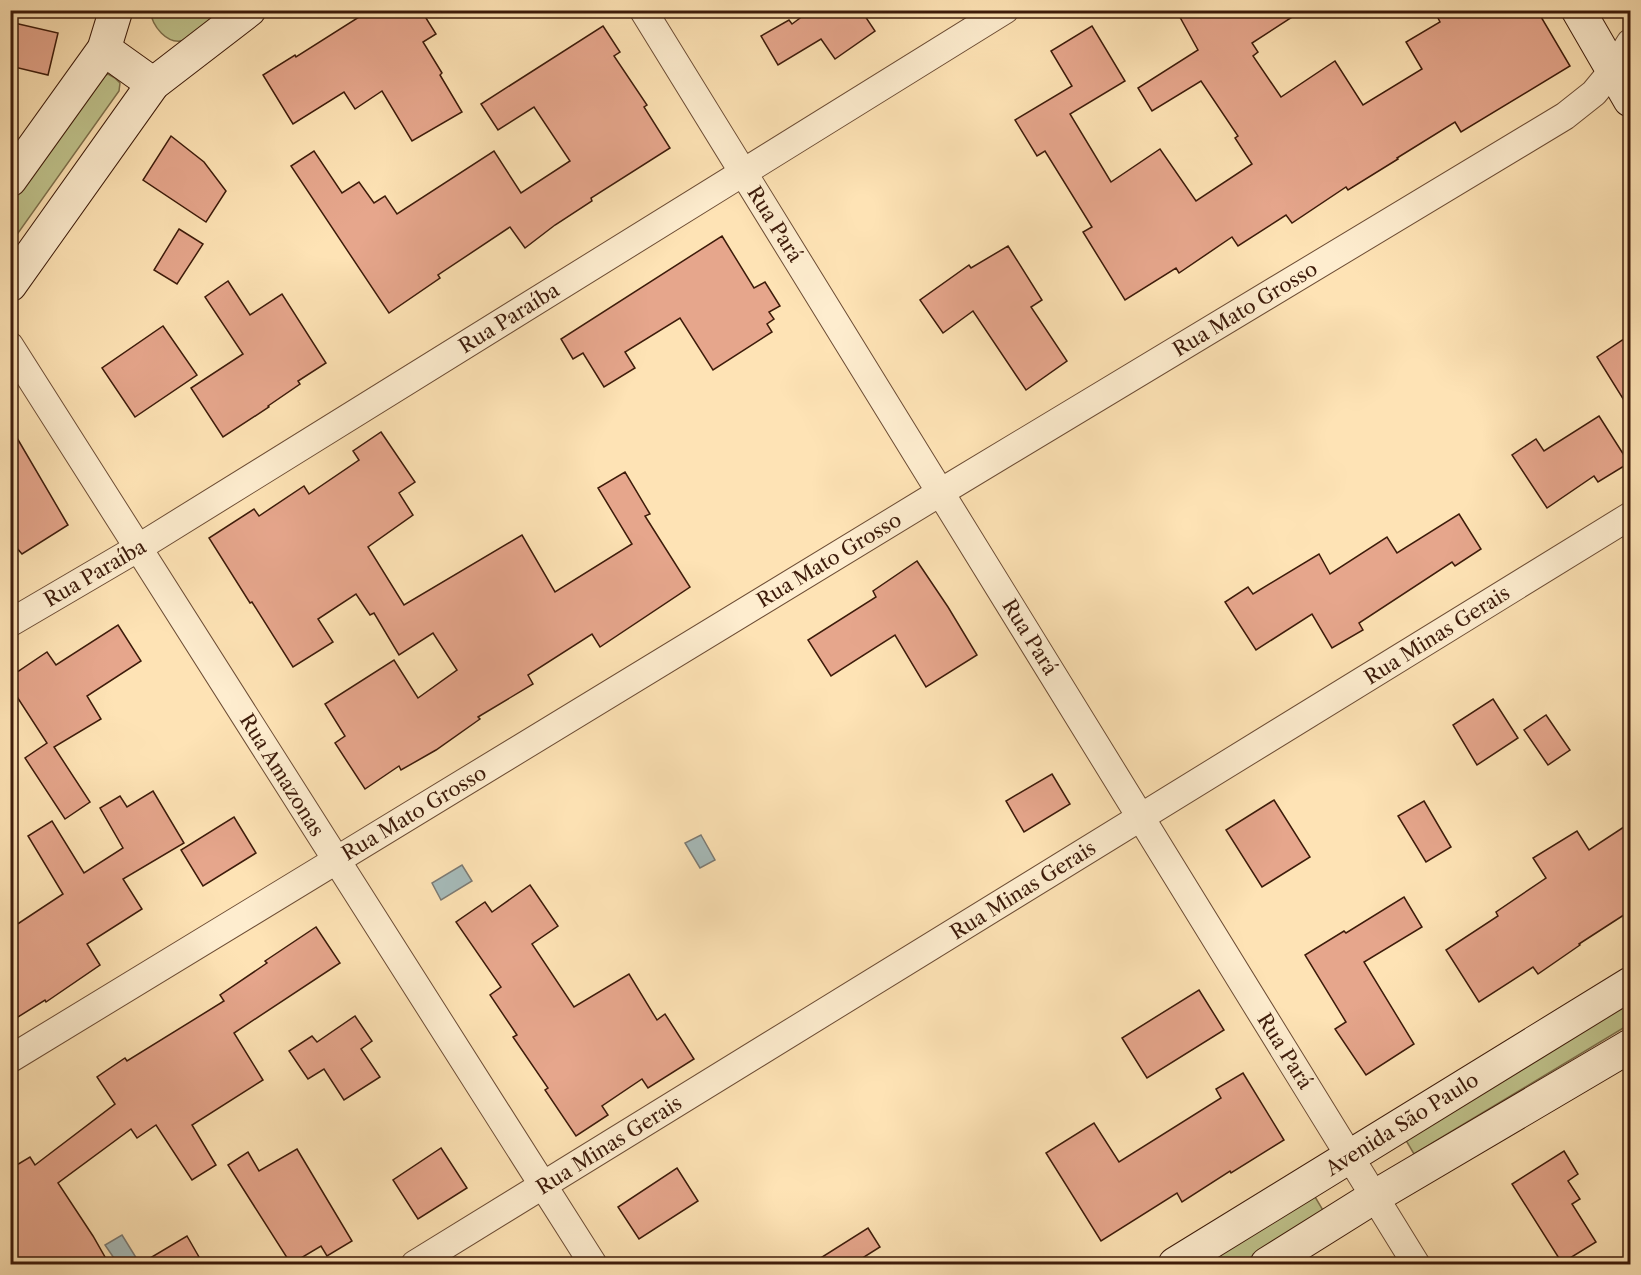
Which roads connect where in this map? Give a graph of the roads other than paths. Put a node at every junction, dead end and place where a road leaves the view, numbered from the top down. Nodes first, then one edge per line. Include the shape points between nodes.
1 (116, 10) edge
2 (249, 10) edge
3 (643, 10) edge
4 (1005, 10) edge
5 (1578, 10) edge
6 (1630, 44) edge
7 (104, 49) junction
8 (1613, 70) junction
9 (153, 84) junction
10 (1630, 100) edge
11 (743, 173) junction
12 (10, 180) edge
13 (10, 285) edge
14 (10, 346) edge
15 (941, 492) junction
16 (1630, 516) edge
17 (138, 548) junction
18 (10, 622) edge
19 (1141, 817) junction
20 (336, 860) junction
21 (1630, 984) edge
22 (1630, 1046) edge
23 (10, 1059) edge
24 (1350, 1156) junction
25 (543, 1186) junction
26 (1374, 1197) junction
27 (415, 1264) edge
28 (593, 1264) edge
29 (1174, 1264) edge
30 (1267, 1264) edge
31 (1416, 1264) edge

1 - 7 street
2 - 9 street
3 - 11 street, Rua Pará
4 - 11 street, Rua Paraíba
5 - 8 street
6 - 8 street, Rua Mato Grosso
7 - 9 street
7 - 12 street
8 - 10 street
8 - 15 street, Rua Mato Grosso via 1594,93 1565,116
9 - 13 street
11 - 15 street, Rua Pará
11 - 17 street, Rua Paraíba
14 - 17 street, Rua Amazonas
15 - 19 street, Rua Pará
15 - 20 street, Rua Mato Grosso
16 - 19 street, Rua Minas Gerais
17 - 18 street, Rua Paraíba
17 - 20 street, Rua Amazonas
19 - 24 street, Rua Pará
19 - 25 street, Rua Minas Gerais
20 - 23 street, Rua Mato Grosso
20 - 25 street, Rua Amazonas
21 - 24 street, Avenida São Paulo
22 - 26 street
24 - 26 street, Rua Pará
24 - 29 street, Avenida São Paulo
25 - 27 street, Rua Minas Gerais
25 - 28 street, Rua Amazonas
26 - 30 street
26 - 31 street, Rua Pará

